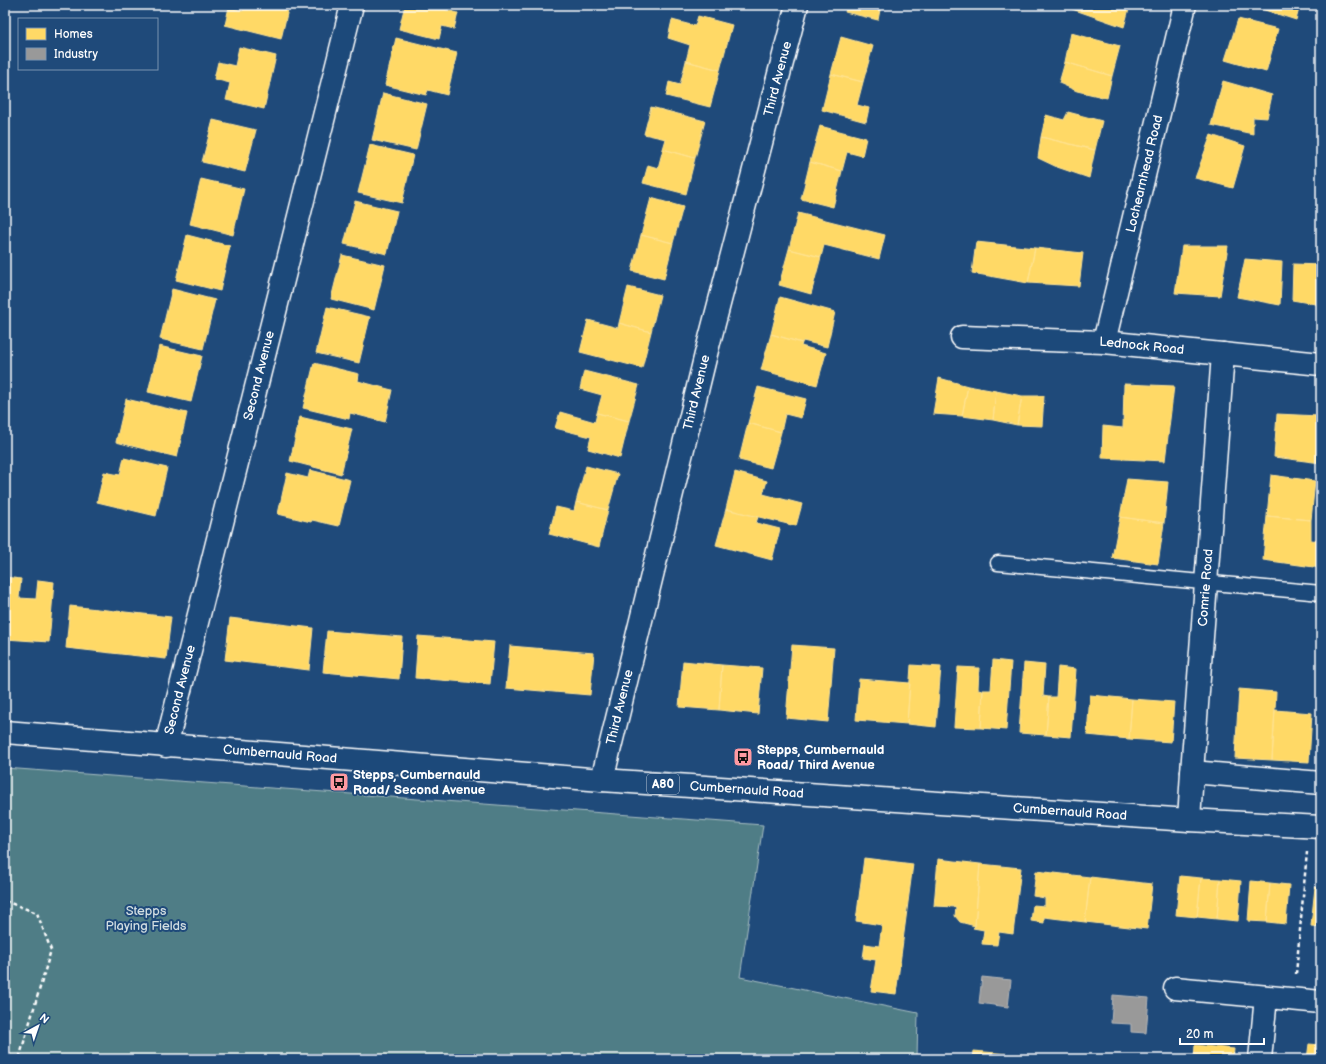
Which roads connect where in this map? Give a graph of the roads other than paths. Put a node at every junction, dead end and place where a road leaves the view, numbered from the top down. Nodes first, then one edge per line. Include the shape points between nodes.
1 (352, 5) edge
2 (797, 5) edge
3 (1185, 5) edge
4 (962, 336) dead end
5 (1104, 342) junction
6 (1223, 354) junction
7 (1321, 364) edge
8 (998, 563) dead end
9 (1206, 583) junction
10 (1321, 593) edge
11 (5, 732) edge
12 (166, 746) junction
13 (1192, 772) junction
14 (602, 780) junction
15 (1321, 783) edge
16 (1189, 820) junction
17 (1315, 826) edge
18 (1175, 988) dead end
19 (1266, 997) junction
20 (1321, 1002) edge
21 (1260, 1059) edge

1 - 12 street, Second Avenue
2 - 14 street, Third Avenue via 706,354
3 - 5 street, Lochearnhead Road
4 - 5 street, Lednock Road
5 - 6 street, Lednock Road
6 - 7 street, Lednock Road
6 - 9 street, Comrie Road
8 - 9 lane
9 - 10 lane
9 - 13 street, Comrie Road
11 - 12 street, Cumbernauld Road / A80
12 - 14 street, Cumbernauld Road / A80
13 - 15 street
13 - 16 street, Comrie Road
14 - 16 street, Cumbernauld Road / A80
16 - 17 street, Cumbernauld Road / A80
18 - 19 street
19 - 20 street
19 - 21 street

